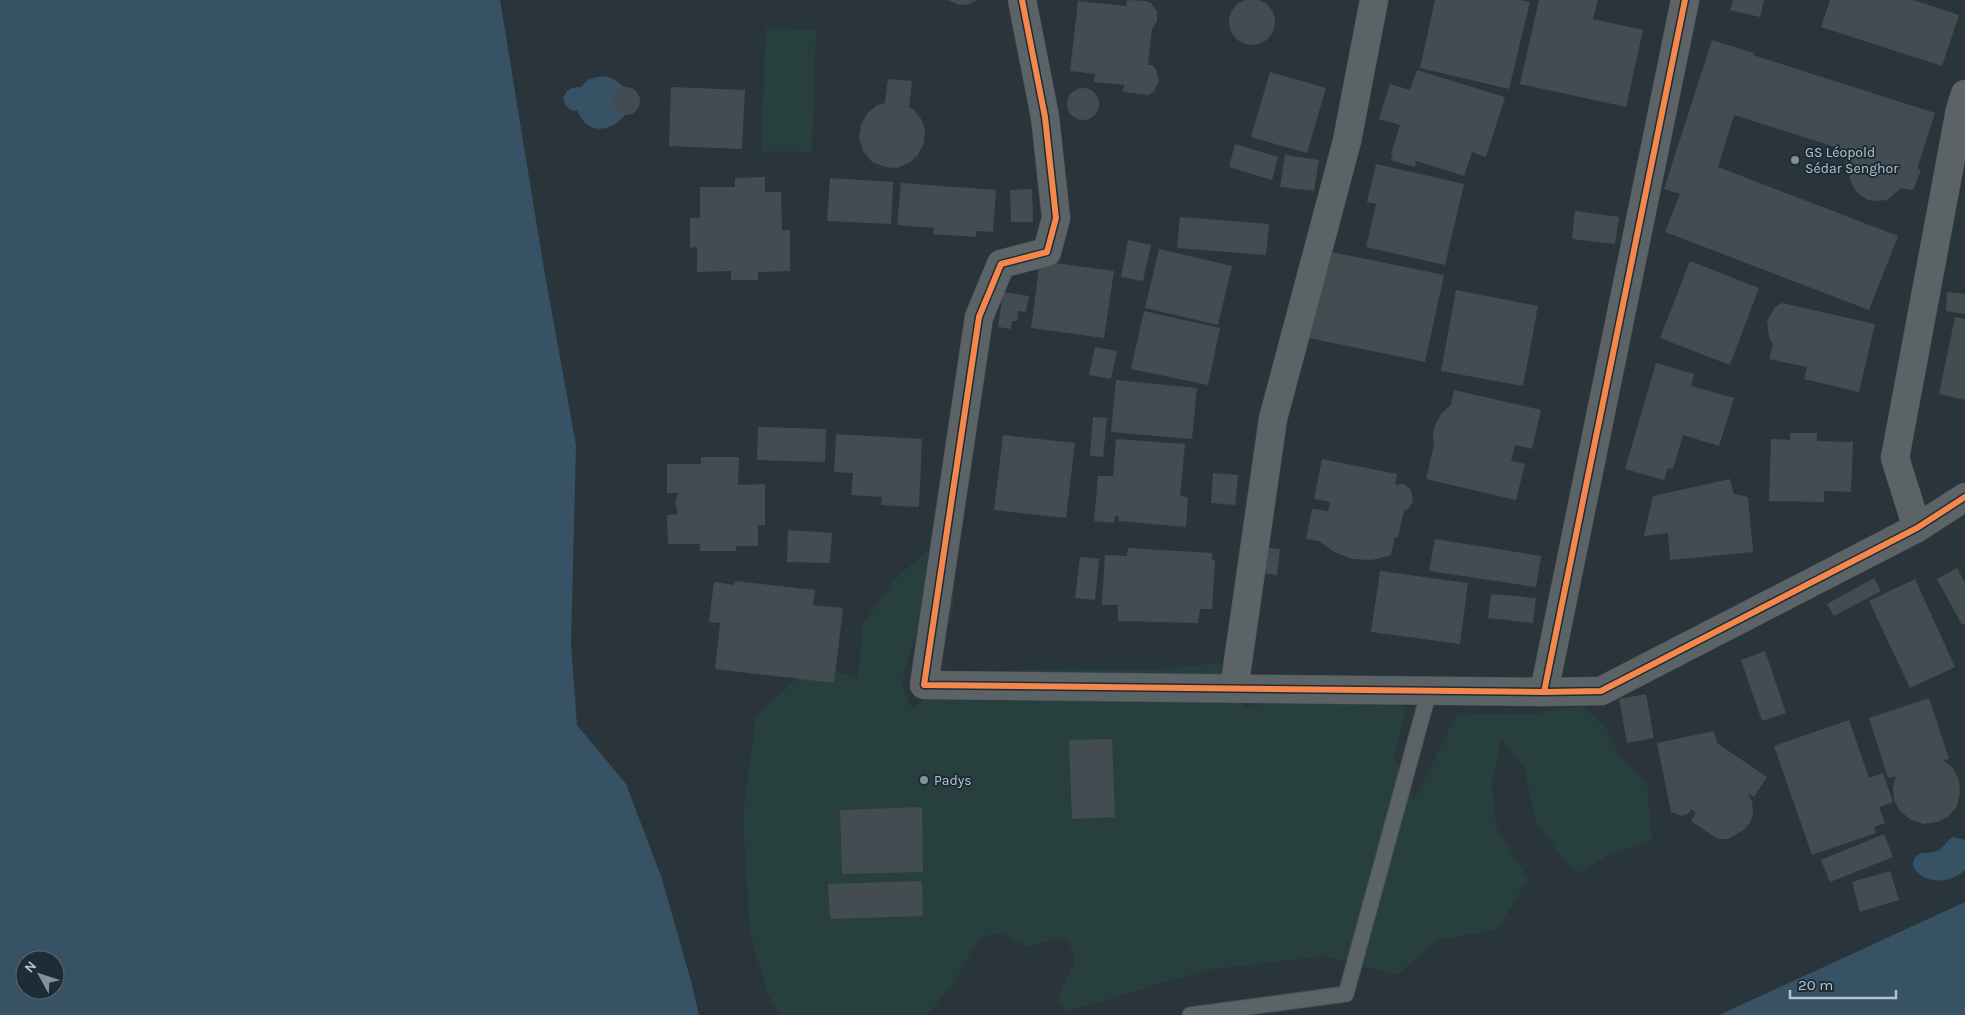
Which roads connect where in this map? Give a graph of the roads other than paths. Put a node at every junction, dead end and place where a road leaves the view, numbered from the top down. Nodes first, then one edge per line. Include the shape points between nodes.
1 (1022, 0) edge
2 (1374, 0) edge
3 (1685, 0) edge
4 (1965, 94) edge
5 (1965, 497) edge
6 (1917, 528) junction
7 (1234, 689) junction
8 (1429, 691) junction
9 (1544, 692) junction
10 (1190, 1015) edge

1 - 7 street via 1045,117 1056,218 1047,252 1001,264 979,317 924,685
2 - 7 street via 1346,141 1273,419
3 - 9 street
4 - 6 street via 1895,458
5 - 6 street
6 - 9 street via 1601,690
7 - 8 street
8 - 9 street
8 - 10 lane via 1346,994

